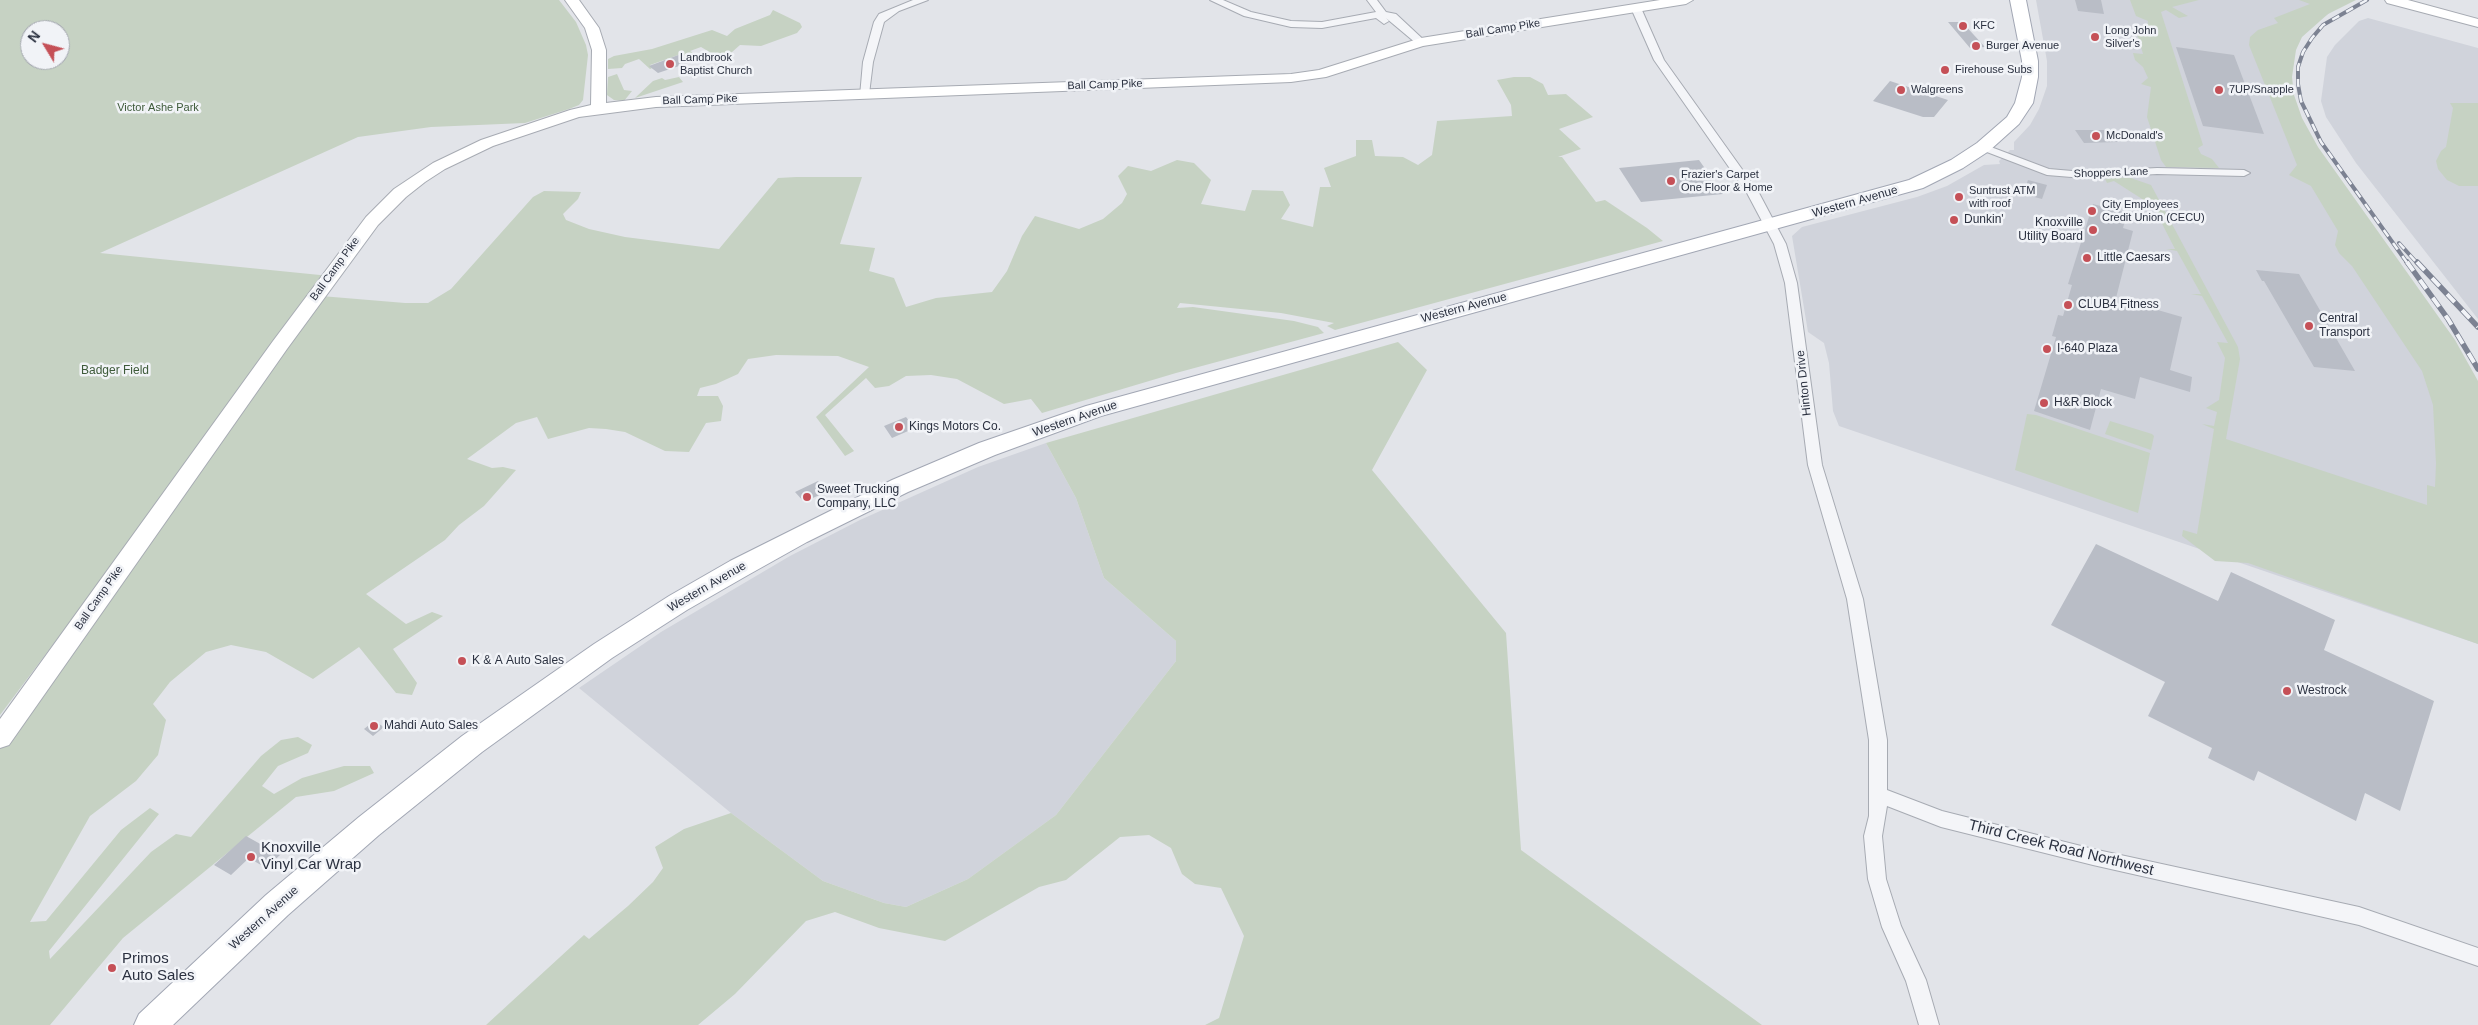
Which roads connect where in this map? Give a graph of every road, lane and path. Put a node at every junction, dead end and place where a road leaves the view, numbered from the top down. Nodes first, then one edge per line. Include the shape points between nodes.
1 (572, 0) edge
2 (923, 0) edge
3 (1215, 0) edge
4 (1372, 0) edge
5 (1686, 0) edge
6 (2018, 0) edge
7 (2392, 0) edge
8 (2434, 0) edge
9 (1636, 8) junction
10 (2478, 12) edge
11 (1383, 14) junction
12 (2478, 23) edge
13 (1414, 43) junction
14 (864, 94) junction
15 (598, 108) junction
16 (1983, 147) junction
17 (2244, 173) dead end
18 (1771, 225) junction
19 (0, 738) edge
20 (1878, 794) junction
21 (2478, 957) edge
22 (150, 1025) edge
23 (1929, 1025) edge

1 - 15 street via 592,28 599,50
2 - 14 street via 896,8 879,22 868,62
3 - 11 street via 1248,14 1291,24 1322,25
4 - 11 street
5 - 9 street, Ball Camp Pike
6 - 16 main road, Western Avenue via 2030,61 2027,98 2013,120
7 - 12 street
8 - 10 street
9 - 13 street, Ball Camp Pike
9 - 18 street, Hinton Drive via 1659,60 1753,193
11 - 13 street via 1381,18
13 - 14 street, Ball Camp Pike via 1320,74 1291,78
14 - 15 street, Ball Camp Pike via 677,101
15 - 19 street, Ball Camp Pike via 517,132 461,155 419,178 386,206 355,241 280,344
16 - 17 street, Shoppers Lane via 2047,172 2084,176 2157,171
16 - 18 main road, Western Avenue via 1916,184
18 - 20 street, Hinton Drive via 1791,283 1815,465 1856,599 1878,740
18 - 22 main road, Western Avenue via 1094,411 987,449 864,503 678,603 603,651 486,734 313,874
20 - 21 street, Third Creek Road Northwest via 1941,820 2359,916
20 - 23 street via 1878,816 1873,836 1877,879 1892,927 1916,980

